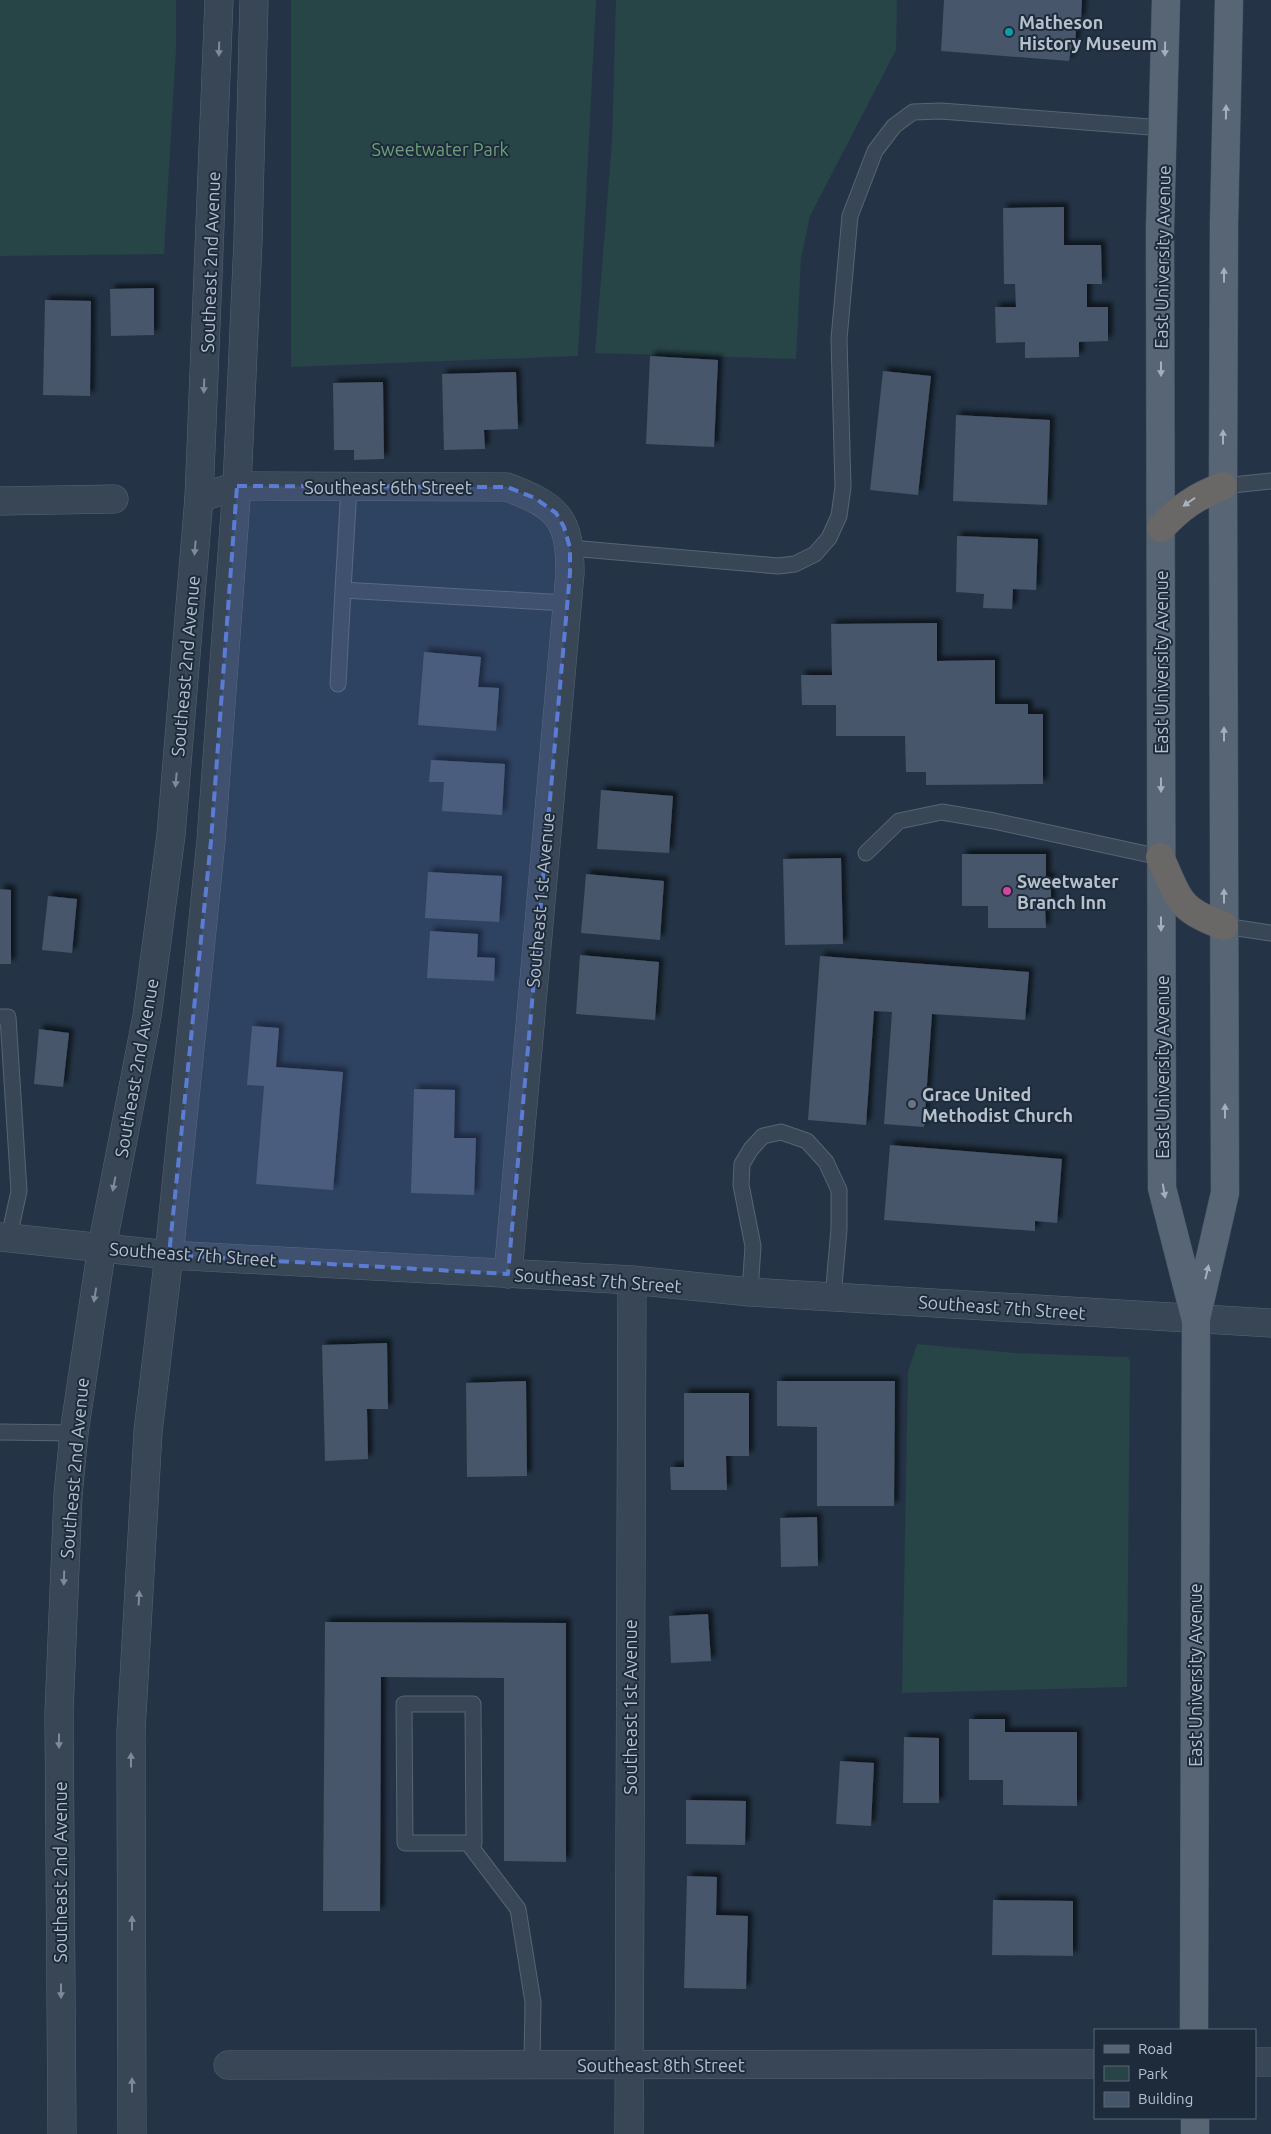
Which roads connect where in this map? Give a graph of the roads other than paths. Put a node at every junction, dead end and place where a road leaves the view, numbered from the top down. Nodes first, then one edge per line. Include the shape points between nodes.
1 (219, 0) edge
2 (254, 0) edge
3 (1166, 0) edge
4 (1229, 0) edge
5 (1163, 128) junction
6 (1271, 481) edge
7 (237, 486) junction
8 (1223, 486) junction
9 (349, 487) junction
10 (200, 498) junction
11 (114, 499) dead end
12 (0, 501) edge
13 (1161, 528) junction
14 (567, 538) junction
15 (343, 590) junction
16 (566, 603) junction
17 (338, 684) dead end
18 (866, 853) dead end
19 (1160, 857) junction
20 (1224, 926) junction
21 (1271, 933) edge
22 (0, 1017) edge
23 (5, 1237) edge
24 (102, 1247) junction
25 (169, 1255) junction
26 (508, 1274) junction
27 (632, 1280) junction
28 (750, 1292) junction
29 (833, 1297) junction
30 (1196, 1319) junction
31 (1271, 1323) edge
32 (0, 1432) edge
33 (74, 1433) junction
34 (468, 1843) junction
35 (1194, 2029) edge
36 (1256, 2062) edge
37 (1271, 2062) edge
38 (228, 2064) dead end
39 (1094, 2064) edge
40 (532, 2066) junction
41 (629, 2066) junction
42 (1195, 2119) edge
43 (62, 2134) edge
44 (132, 2134) edge
45 (629, 2134) edge
46 (1195, 2134) edge

1 -> 10 street, Southeast 2nd Avenue
2 - 7 street, Southeast 2nd Avenue
3 -> 5 main road, East University Avenue
8 -> 4 main road, East University Avenue
5 -> 13 main road, East University Avenue
5 - 14 lane via 941,111 913,112 894,126 875,151 850,216 839,339 843,488 839,516 829,538 815,554 796,564 778,566
6 - 8 lane
7 - 9 street, Southeast 6th Street
7 - 10 street, Southeast 6th Street
7 - 25 street, Southeast 2nd Avenue via 211,841
8 -> 13 highway via 1179,509
20 -> 8 main road, East University Avenue
9 - 14 street, Southeast 6th Street via 506,488 535,498 556,512
9 - 15 lane
10 -> 24 street, Southeast 2nd Avenue via 171,835 148,1016
11 - 12 street
13 -> 19 main road, East University Avenue
14 - 16 street, Southeast 1st Avenue
15 - 16 lane
15 - 17 lane
16 - 26 street, Southeast 1st Avenue
18 - 19 lane via 899,821 942,812 994,820
19 - 20 highway via 1182,904 1199,917
19 -> 30 main road, East University Avenue via 1162,1188
20 - 21 lane
30 -> 20 main road, East University Avenue via 1225,1193
22 - 23 lane via 8,1017 19,1192
23 - 24 street, Southeast 7th Street
24 - 25 street, Southeast 7th Street
24 -> 33 street, Southeast 2nd Avenue
25 - 26 street, Southeast 7th Street
44 -> 25 street, Southeast 2nd Avenue via 131,1731 148,1432
26 - 27 street, Southeast 7th Street
27 - 28 street, Southeast 7th Street
27 - 41 street, Southeast 1st Avenue
28 - 29 street, Southeast 7th Street
28 - 29 lane via 753,1246 741,1185 742,1164 763,1136 781,1132 807,1141 826,1162 839,1190
29 - 30 street, Southeast 7th Street
30 - 31 street, Southeast 7th Street
30 - 35 main road, East University Avenue
32 - 33 lane
33 -> 43 street, Southeast 2nd Avenue via 58,1713
34 - 34 lane via 474,1843 473,1704 404,1704 405,1843
34 - 40 lane via 518,1909 534,2002
36 - 37 street
38 - 40 street, Southeast 8th Street
39 - 41 street, Southeast 8th Street
40 - 41 street, Southeast 8th Street
41 - 45 street, Southeast 1st Avenue
42 - 46 main road

